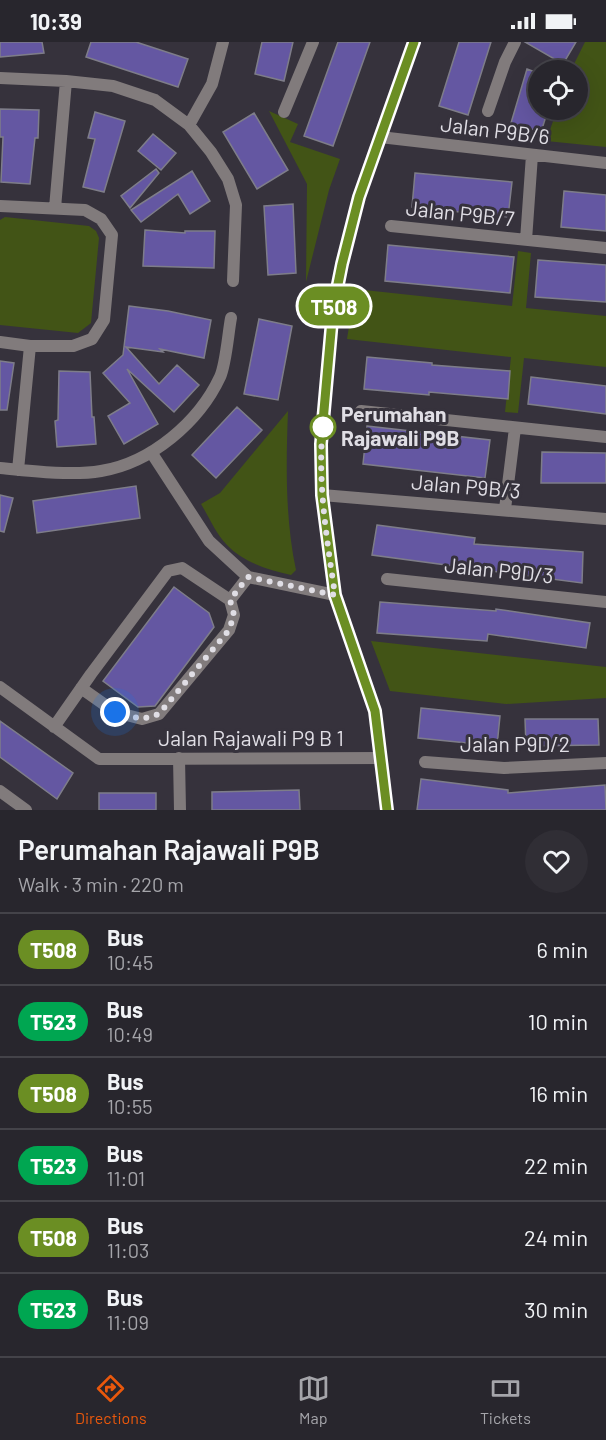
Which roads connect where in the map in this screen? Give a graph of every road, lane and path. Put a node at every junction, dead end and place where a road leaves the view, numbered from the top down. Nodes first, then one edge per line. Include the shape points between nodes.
1 (223, 42) edge
2 (313, 42) edge
3 (414, 42) edge
4 (515, 42) edge
5 (0, 78) edge
6 (66, 81) junction
7 (488, 111) dead end
8 (284, 112) dead end
9 (189, 125) junction
10 (380, 138) junction
11 (532, 155) junction
12 (606, 164) edge
13 (0, 206) edge
14 (55, 208) junction
15 (392, 226) dead end
16 (526, 240) junction
17 (606, 248) edge
18 (233, 281) dead end
19 (231, 318) dead end
20 (0, 342) edge
21 (30, 346) junction
22 (361, 411) dead end
23 (514, 428) junction
24 (606, 437) edge
25 (152, 452) junction
26 (0, 468) edge
27 (18, 470) junction
28 (322, 495) junction
29 (505, 509) junction
30 (606, 519) edge
31 (248, 577) junction
32 (387, 579) dead end
33 (335, 595) junction
34 (230, 600) junction
35 (606, 602) edge
36 (0, 687) edge
37 (81, 688) junction
38 (54, 727) junction
39 (179, 758) junction
40 (381, 758) junction
41 (425, 762) dead end
42 (606, 763) edge
43 (0, 791) edge
44 (26, 810) edge
45 (180, 810) edge
46 (387, 810) edge

1 - 9 street via 212,84
2 - 8 street
3 - 10 street
4 - 7 street
5 - 6 street
6 - 9 street via 113,86 154,100
6 - 14 street
9 - 18 street via 228,179 236,205
10 - 11 street, Jalan P9B/6
10 - 28 street via 359,197 333,309 321,444
11 - 12 street, Jalan P9B/6
11 - 16 street, Jalan P9B/7
13 - 14 street
14 - 21 street via 85,210 101,219 112,235 104,320 92,339 73,346
15 - 16 street, Jalan P9B/7
16 - 17 street, Jalan P9B/7
19 - 25 street via 221,376 201,408 176,436
20 - 21 street
21 - 27 street
22 - 23 street
23 - 24 street
23 - 29 street
25 - 27 street via 102,471
25 - 31 street via 209,541
26 - 27 street
28 - 29 street, Jalan P9B/3
28 - 33 street
29 - 30 street, Jalan P9B/3
31 - 33 street
31 - 34 street
32 - 35 street, Jalan P9D/3
33 - 40 street via 375,711
34 - 37 street via 182,568 168,571
34 - 37 street via 234,615 229,630 159,714 142,719 115,712
36 - 38 street, Jalan Rajawali P9 B 1
37 - 38 street
38 - 39 street, Jalan Rajawali P9 B 1 via 99,759
39 - 40 street, Jalan Rajawali P9 B 1
39 - 45 street
40 - 46 street
41 - 42 street, Jalan P9D/2 via 504,768
43 - 44 street

